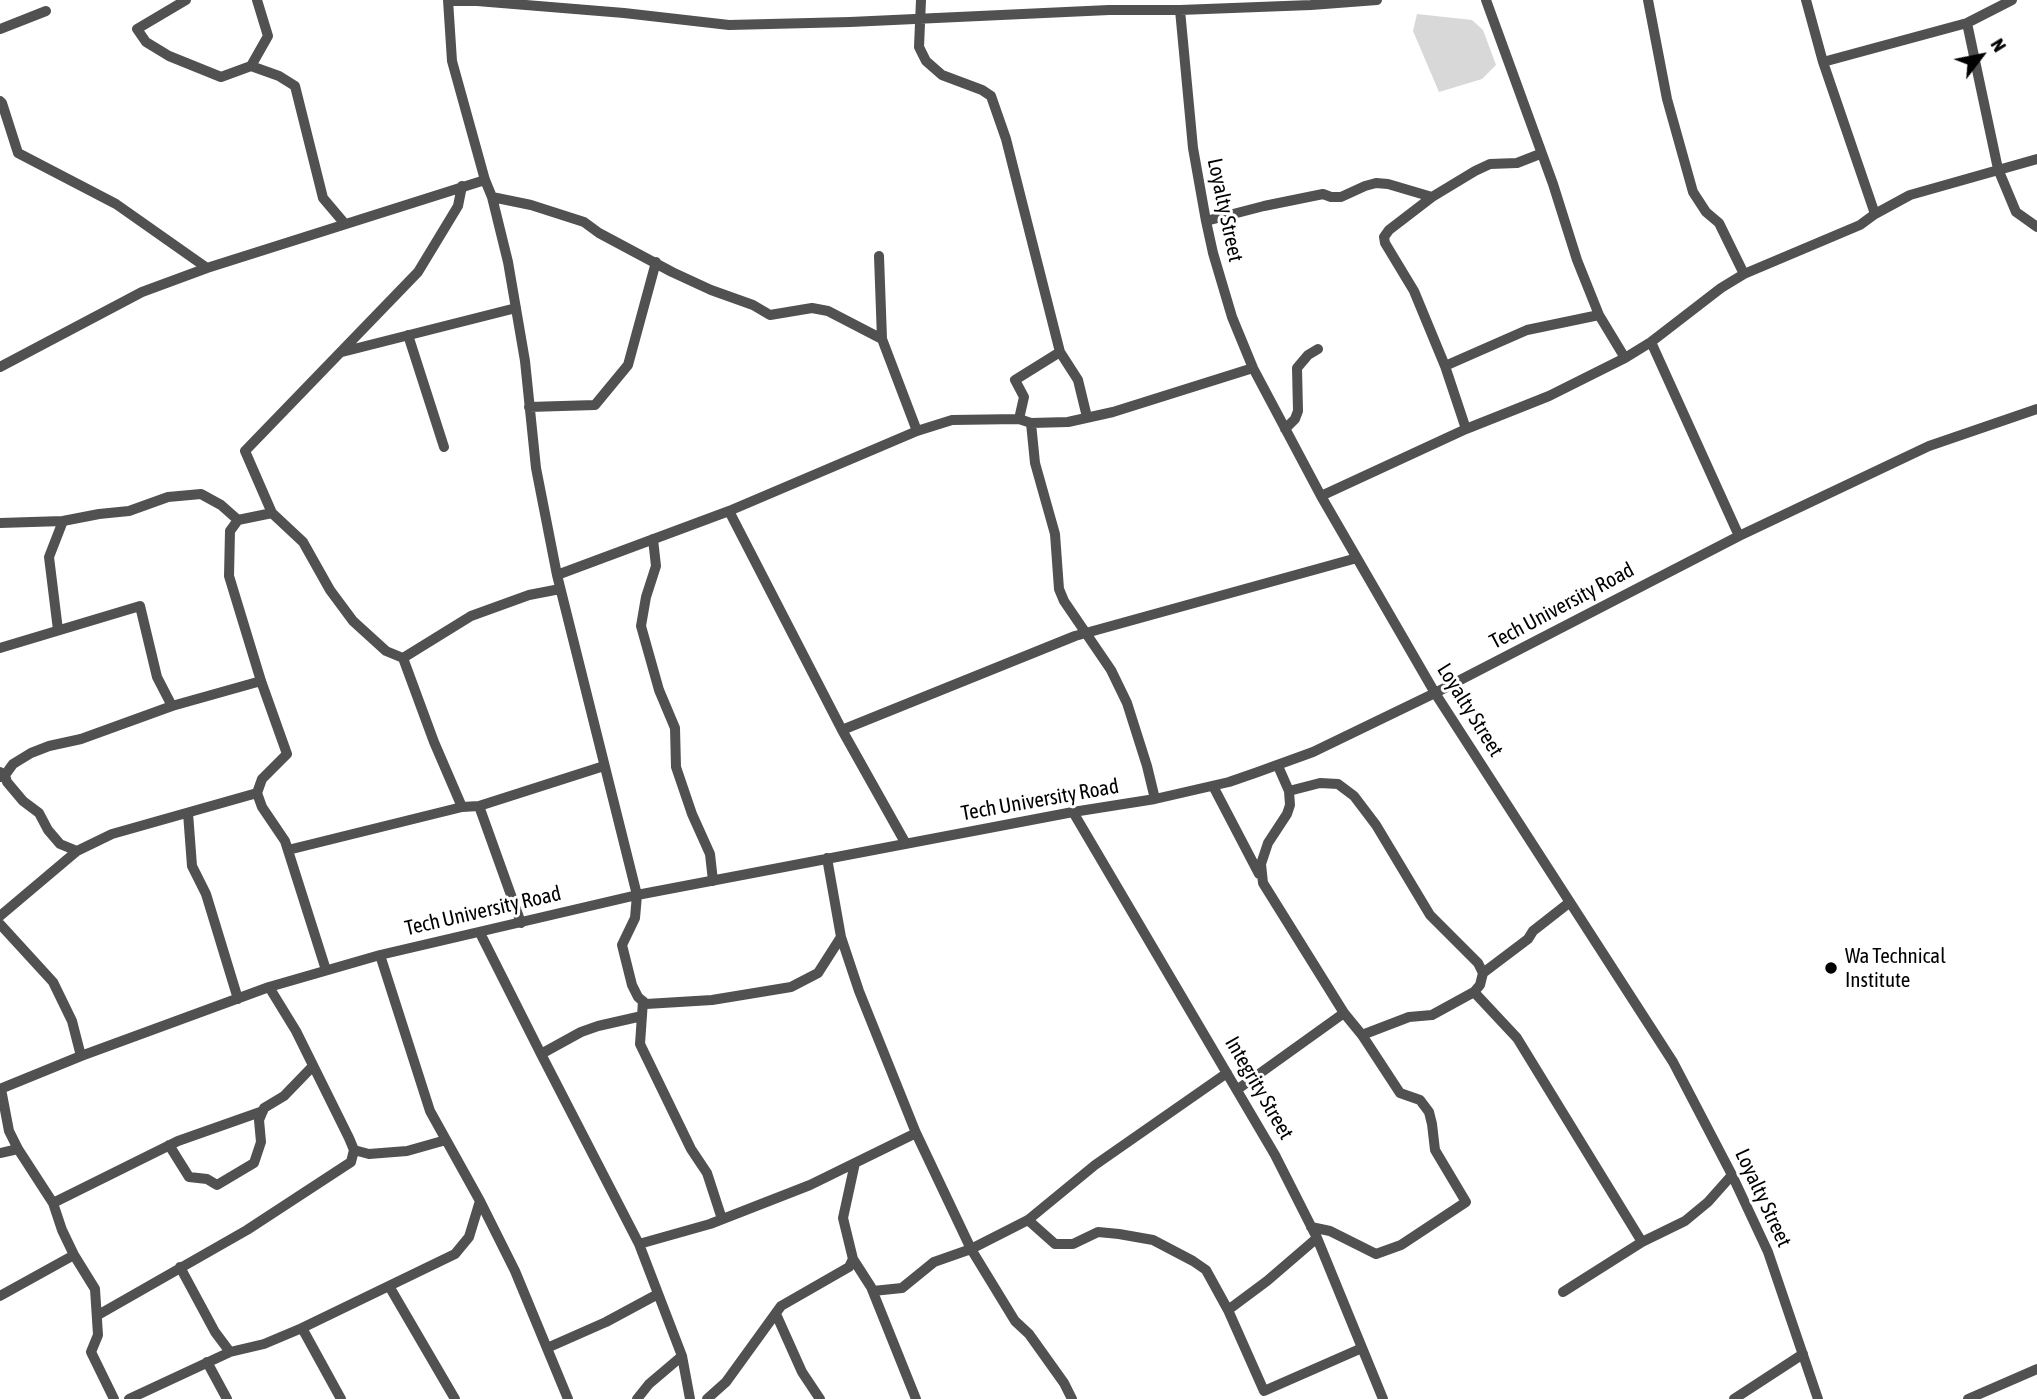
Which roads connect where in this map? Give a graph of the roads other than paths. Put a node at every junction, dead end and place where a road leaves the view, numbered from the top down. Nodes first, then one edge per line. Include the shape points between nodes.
1 (186, 0) edge
2 (257, 0) edge
3 (448, 0) edge
4 (622, 0) edge
5 (921, 0) edge
6 (1377, 0) edge
7 (1486, 0) edge
8 (1648, 0) edge
9 (1806, 0) edge
10 (2012, 0) edge
11 (1311, 2) edge
12 (1109, 5) edge
13 (1180, 10) junction
14 (46, 11) dead end
15 (624, 13) junction
16 (920, 18) junction
17 (1967, 23) junction
18 (0, 29) edge
19 (1823, 62) junction
20 (251, 66) junction
21 (0, 101) edge
22 (1540, 154) junction
23 (2037, 159) edge
24 (1998, 169) junction
25 (485, 180) junction
26 (462, 186) junction
27 (492, 197) junction
28 (1433, 197) junction
29 (1875, 214) junction
30 (1206, 221) junction
31 (345, 224) junction
32 (2037, 227) edge
33 (879, 256) dead end
34 (656, 262) junction
35 (207, 268) junction
36 (1744, 274) junction
37 (516, 308) junction
38 (1599, 315) junction
39 (408, 335) junction
40 (882, 339) junction
41 (1651, 342) junction
42 (1318, 349) dead end
43 (1060, 352) junction
44 (340, 353) junction
45 (1625, 358) junction
46 (1445, 366) junction
47 (0, 367) edge
48 (1253, 368) junction
49 (529, 407) junction
50 (2037, 409) edge
51 (1087, 417) junction
52 (1019, 419) junction
53 (1031, 423) junction
54 (1285, 429) junction
55 (1466, 429) junction
56 (917, 431) junction
57 (444, 447) dead end
58 (1321, 496) junction
59 (729, 511) junction
60 (272, 513) junction
61 (238, 520) junction
62 (63, 521) junction
63 (0, 523) edge
64 (1739, 536) junction
65 (653, 539) junction
66 (1356, 558) junction
67 (557, 575) junction
68 (560, 589) junction
69 (58, 630) junction
70 (1087, 632) junction
71 (0, 648) edge
72 (403, 658) junction
73 (261, 681) junction
74 (1435, 693) junction
75 (172, 706) junction
76 (842, 730) junction
77 (1278, 765) junction
78 (604, 766) junction
79 (2, 774) edge
80 (1213, 786) junction
81 (1289, 790) junction
82 (257, 793) junction
83 (1154, 799) junction
84 (478, 806) junction
85 (462, 807) junction
86 (1073, 812) junction
87 (188, 813) junction
88 (906, 844) junction
89 (288, 850) junction
90 (77, 851) junction
91 (827, 858) junction
92 (712, 881) junction
93 (1263, 883) junction
94 (637, 895) junction
95 (1570, 902) junction
96 (0, 916) edge
97 (521, 923) junction
98 (0, 924) edge
99 (480, 933) junction
100 (842, 937) junction
101 (380, 956) junction
102 (326, 970) junction
103 (1483, 973) junction
104 (269, 986) junction
105 (1474, 992) junction
106 (238, 999) junction
107 (643, 1001) junction
108 (1344, 1013) junction
109 (642, 1016) junction
110 (1362, 1035) junction
111 (541, 1054) junction
112 (81, 1056) junction
113 (313, 1066) junction
114 (1227, 1073) junction
115 (0, 1089) edge
116 (1238, 1089) junction
117 (263, 1111) junction
118 (916, 1133) junction
119 (446, 1140) junction
120 (169, 1145) junction
121 (18, 1149) junction
122 (354, 1150) junction
123 (0, 1153) edge
124 (855, 1163) junction
125 (1732, 1175) junction
126 (480, 1201) junction
127 (52, 1203) junction
128 (722, 1219) junction
129 (1028, 1220) junction
130 (1311, 1227) junction
131 (1317, 1238) junction
132 (1642, 1242) junction
133 (639, 1244) junction
134 (971, 1249) junction
135 (74, 1255) junction
136 (853, 1259) junction
137 (180, 1267) junction
138 (389, 1286) junction
139 (873, 1291) junction
140 (1563, 1292) dead end
141 (658, 1294) junction
142 (0, 1296) edge
143 (1228, 1310) junction
144 (776, 1314) junction
145 (98, 1315) junction
146 (303, 1328) junction
147 (547, 1348) junction
148 (1362, 1348) junction
149 (230, 1352) junction
150 (1803, 1354) junction
151 (682, 1356) junction
152 (207, 1362) junction
153 (2037, 1369) edge
154 (114, 1399) edge
155 (128, 1399) edge
156 (228, 1399) edge
157 (341, 1399) edge
158 (455, 1399) edge
159 (568, 1399) edge
160 (638, 1399) edge
161 (690, 1399) edge
162 (707, 1399) edge
163 (820, 1399) edge
164 (916, 1399) edge
165 (1072, 1399) edge
166 (1383, 1399) edge
167 (1734, 1399) edge
168 (1818, 1399) edge
169 (1968, 1399) edge

1 - 20 street via 137,29 146,41 220,77
2 - 20 street via 268,36
3 - 15 street
3 - 25 street via 452,61
4 - 15 street
5 - 16 street
6 - 11 street
7 - 22 street
8 - 36 street via 1667,99 1693,192 1719,223
9 - 19 street
10 - 17 street
11 - 13 street
12 - 13 street
12 - 16 street
13 - 30 street, Loyalty Street via 1192,149
14 - 18 street
15 - 16 street via 729,25
16 - 43 street via 919,47 926,61 942,75 991,96
17 - 19 street
17 - 24 street
19 - 29 street
20 - 31 street via 295,86 323,198
21 - 35 street via 18,153 116,204
22 - 28 street via 1475,170
22 - 38 street
23 - 24 street
24 - 29 street via 1910,195
24 - 32 street via 2016,212
25 - 26 street
25 - 27 street
26 - 31 street
26 - 44 street via 458,206 418,272
27 - 34 street via 584,222
27 - 37 street
28 - 30 street via 1376,183 1341,197 1323,194
28 - 46 street via 1384,237 1414,291
29 - 36 street via 1860,225
30 - 48 street, Loyalty Street via 1232,317
31 - 35 street
33 - 40 street
34 - 40 street via 770,315 812,308 828,311
34 - 49 street via 628,365 595,405
35 - 47 street via 142,292
36 - 41 street
37 - 39 street
37 - 49 street
38 - 45 street
38 - 46 street via 1527,330
39 - 44 street
39 - 57 street
40 - 56 street
41 - 45 street
41 - 64 street
42 - 54 street via 1297,368 1298,411
43 - 51 street via 1078,380
43 - 52 street via 1015,380 1024,397
44 - 60 street via 245,451
45 - 55 street via 1549,396
46 - 55 street
48 - 51 street
48 - 54 street, Loyalty Street
49 - 67 street
50 - 64 street, Tech University Road via 1929,446
51 - 53 street
52 - 53 street
52 - 56 street via 953,420
53 - 70 street via 1035,463 1055,534 1059,589
54 - 58 street, Loyalty Street
55 - 58 street
56 - 59 street
58 - 66 street, Loyalty Street
59 - 65 street
59 - 76 street
60 - 61 street
60 - 72 street via 303,542 353,621 386,651
61 - 62 street via 201,494
61 - 73 street via 230,531 229,576
62 - 63 street
62 - 69 street via 48,557
64 - 74 street, Tech University Road
65 - 67 street
65 - 92 street via 656,566 641,626 675,727 676,767 710,854
66 - 70 street
66 - 74 street, Loyalty Street
67 - 68 street
68 - 72 street via 471,616
68 - 78 street
69 - 71 street
69 - 75 street via 140,606 157,677
70 - 76 street
70 - 83 street via 1127,703
72 - 85 street
73 - 75 street
73 - 82 street via 287,754 262,779
74 - 77 street, Tech University Road
74 - 95 street, Loyalty Street
75 - 79 street via 31,753
76 - 88 street
77 - 80 street, Tech University Road
77 - 81 street
78 - 84 street
78 - 94 street
79 - 90 street via 23,802 39,813 60,844
80 - 83 street, Tech University Road
80 - 93 street
81 - 93 street via 1287,814 1261,864
81 - 103 street via 1338,784 1354,796 1430,915
82 - 87 street
82 - 89 street
83 - 86 street, Tech University Road
84 - 85 street
84 - 97 street
85 - 89 street
86 - 88 street, Tech University Road
86 - 114 street, Integrity Street
87 - 90 street via 112,834
87 - 106 street via 192,866 206,894
88 - 91 street, Tech University Road
89 - 102 street
90 - 96 street
91 - 92 street, Tech University Road
91 - 100 street
92 - 94 street, Tech University Road
93 - 108 street
94 - 97 street, Tech University Road
94 - 107 street via 635,918 622,945 632,985
95 - 103 street
95 - 125 street, Loyalty Street via 1673,1062
97 - 99 street, Tech University Road
98 - 112 street via 53,982 72,1021
99 - 101 street, Tech University Road
99 - 111 street
100 - 107 street via 818,972 791,987 712,1000
100 - 118 street
101 - 102 street, Tech University Road
101 - 119 street via 430,1111
102 - 104 street, Tech University Road
103 - 105 street
104 - 106 street, Tech University Road
104 - 113 street
105 - 110 street via 1432,1015 1409,1017
105 - 132 street via 1517,1038
106 - 112 street, Tech University Road
107 - 109 street
108 - 110 street
108 - 116 street
109 - 111 street via 581,1032
109 - 128 street via 640,1044 691,1149 708,1173
110 - 130 street via 1400,1093 1420,1100 1429,1112 1435,1150 1466,1202 1401,1245 1376,1254 1330,1231
111 - 133 street
112 - 115 street, Tech University Road
113 - 117 street
113 - 122 street
114 - 116 street, Integrity Street
114 - 129 street via 1095,1165
115 - 121 street
116 - 130 street, Integrity Street
117 - 120 street
117 - 120 street via 254,1163 217,1185 189,1177
118 - 124 street
118 - 134 street
119 - 122 street via 407,1151 369,1154
119 - 126 street
120 - 127 street
121 - 123 street
121 - 127 street
122 - 137 street via 351,1162 247,1230
124 - 128 street
124 - 136 street via 843,1218
125 - 132 street via 1685,1221
125 - 150 street, Loyalty Street via 1768,1252
126 - 138 street via 469,1237 455,1254
126 - 147 street
127 - 135 street
128 - 133 street
129 - 134 street
129 - 143 street via 1055,1244 1073,1244 1098,1232 1153,1240 1206,1270
130 - 131 street, Integrity Street
131 - 143 street
131 - 148 street, Integrity Street
132 - 140 street
133 - 141 street
134 - 139 street via 934,1262 902,1287
134 - 165 street via 1015,1321 1029,1334
135 - 142 street
135 - 145 street via 95,1289
136 - 139 street
136 - 144 street via 849,1267 781,1306
137 - 145 street
137 - 149 street
138 - 146 street
138 - 158 street
139 - 164 street
141 - 147 street
141 - 151 street
143 - 148 street via 1264,1391
144 - 162 street via 726,1382
144 - 163 street via 802,1372
145 - 154 street via 98,1335 91,1352
146 - 149 street
146 - 157 street
147 - 159 street
148 - 166 street, Integrity Street
149 - 152 street
150 - 167 street
150 - 168 street, Loyalty Street
151 - 160 street
151 - 161 street
152 - 155 street
152 - 156 street
153 - 169 street

